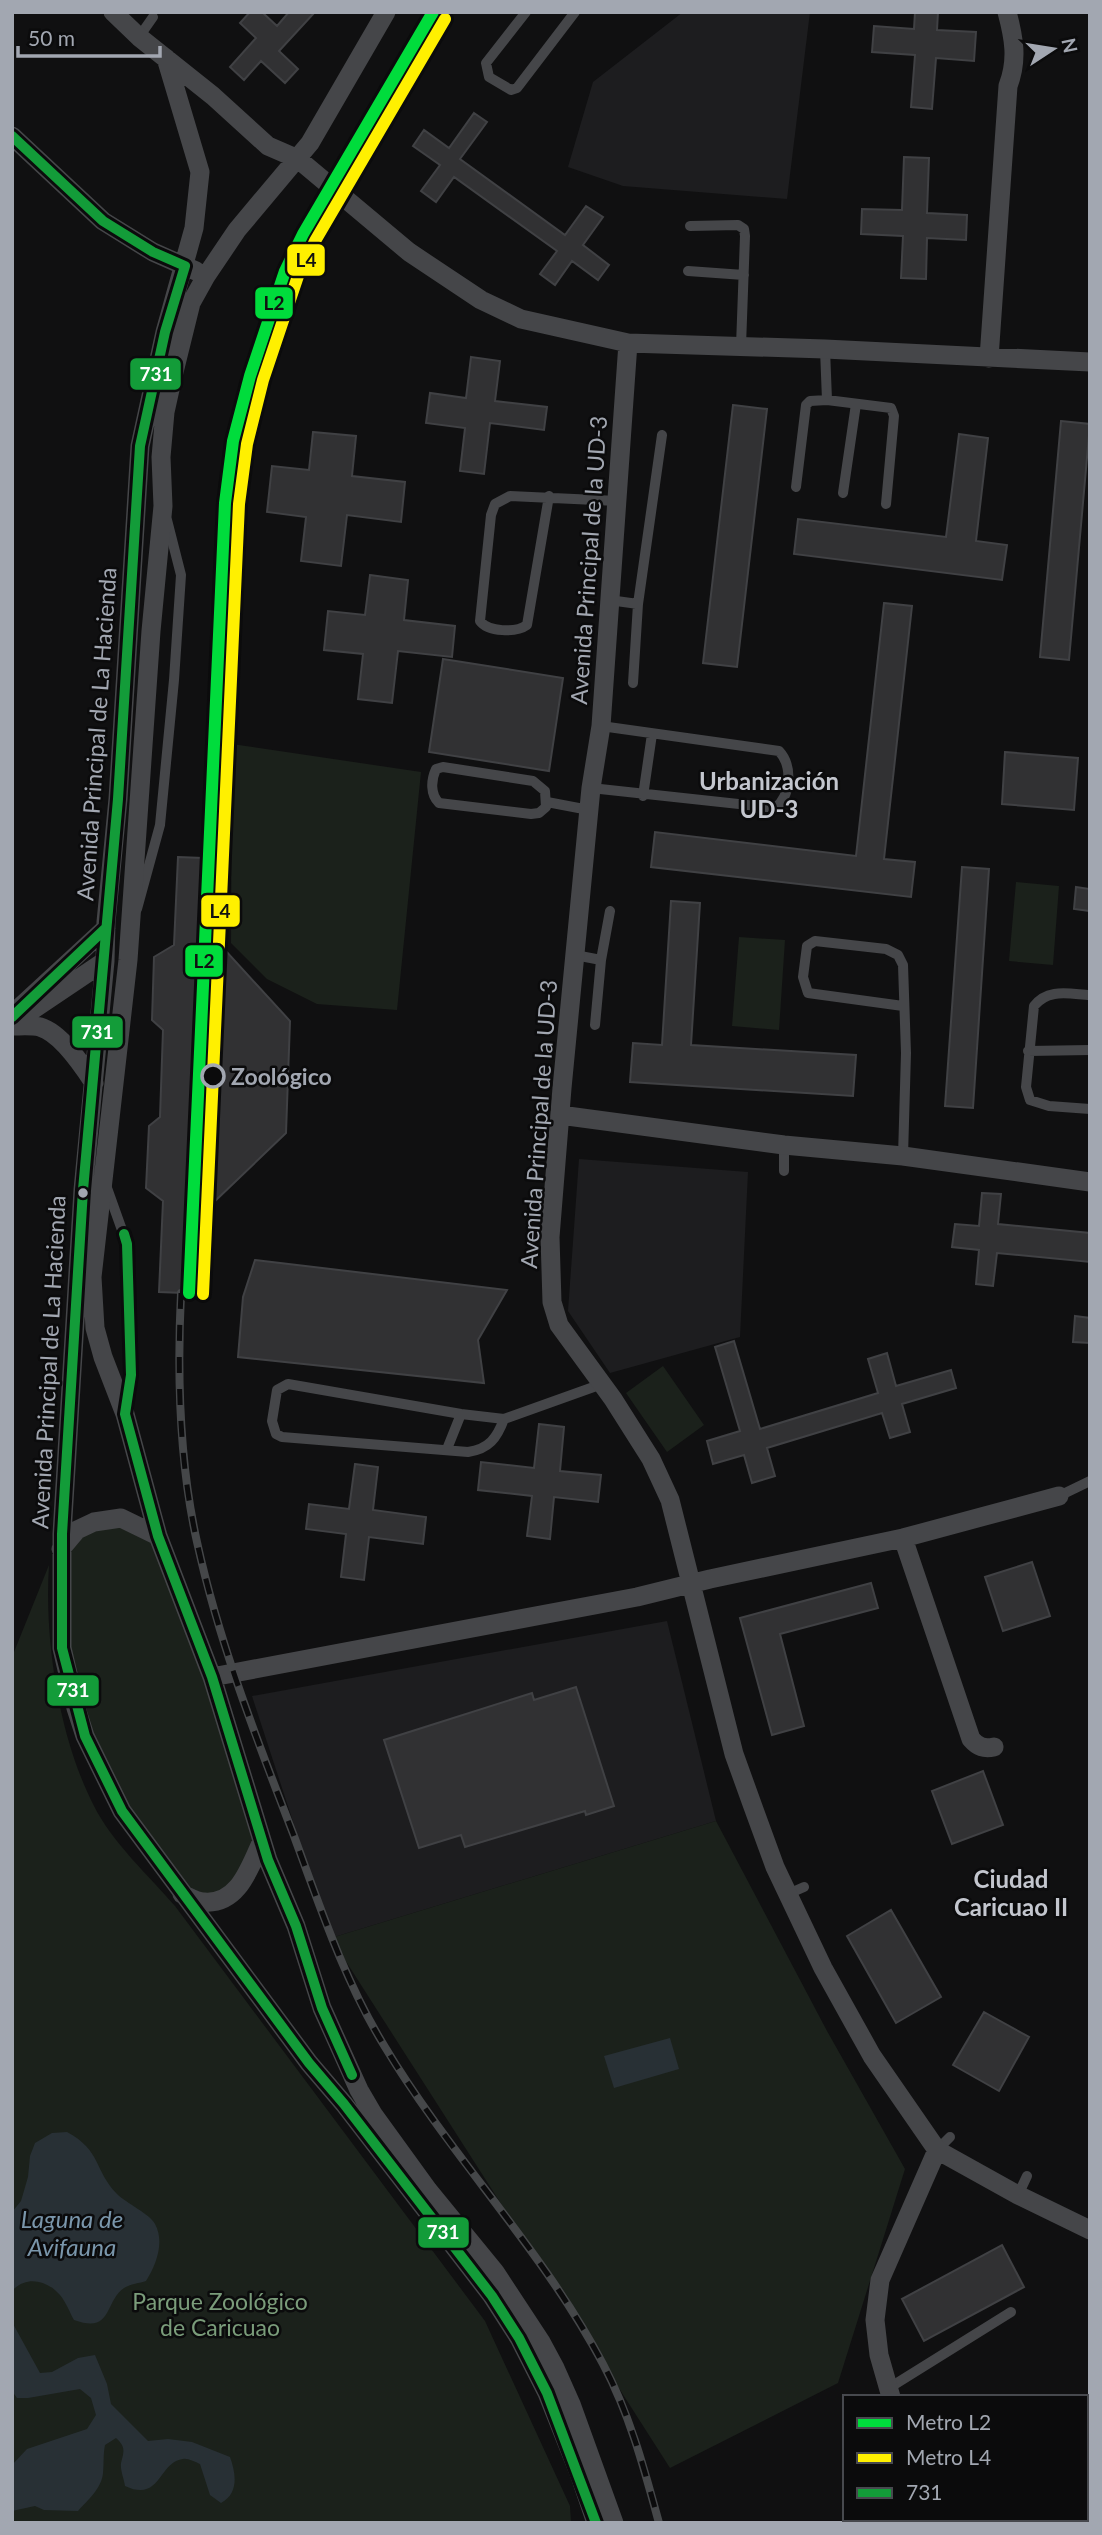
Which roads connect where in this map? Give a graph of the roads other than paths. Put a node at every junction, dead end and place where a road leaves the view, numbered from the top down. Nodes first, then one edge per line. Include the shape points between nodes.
1 (113, 12) edge
2 (386, 12) edge
3 (526, 12) edge
4 (575, 12) edge
5 (1007, 12) edge
6 (153, 17) dead end
7 (139, 37) junction
8 (166, 58) junction
9 (12, 136) edge
10 (298, 159) junction
11 (690, 226) dead end
12 (185, 266) junction
13 (688, 271) dead end
14 (744, 275) junction
15 (206, 276) junction
16 (628, 343) junction
17 (741, 346) junction
18 (825, 349) junction
19 (989, 358) junction
20 (1090, 362) edge
21 (827, 400) junction
22 (856, 404) junction
23 (662, 435) dead end
24 (796, 487) dead end
25 (844, 493) dead end
26 (549, 496) junction
27 (617, 501) junction
28 (886, 504) dead end
29 (609, 600) junction
30 (638, 604) junction
31 (634, 683) dead end
32 (601, 726) junction
33 (652, 734) junction
34 (591, 789) junction
35 (643, 796) junction
36 (547, 802) junction
37 (589, 810) junction
38 (610, 911) dead end
39 (131, 926) junction
40 (106, 928) junction
41 (575, 955) junction
42 (128, 960) junction
43 (601, 960) junction
44 (106, 961) junction
45 (1090, 995) edge
46 (903, 1006) junction
47 (12, 1017) edge
48 (12, 1024) edge
49 (595, 1025) dead end
50 (1090, 1050) edge
51 (1028, 1051) junction
52 (94, 1083) junction
53 (1090, 1109) edge
54 (560, 1115) junction
55 (784, 1145) junction
56 (903, 1156) junction
57 (784, 1171) dead end
58 (103, 1175) junction
59 (1090, 1182) edge
60 (602, 1384) junction
61 (461, 1414) junction
62 (125, 1415) junction
63 (504, 1419) junction
64 (447, 1449) junction
65 (1090, 1481) edge
66 (1059, 1496) joint
67 (158, 1536) junction
68 (903, 1538) junction
69 (61, 1549) junction
70 (693, 1583) junction
71 (212, 1676) junction
72 (994, 1747) dead end
73 (262, 1841) junction
74 (182, 1895) junction
75 (944, 2143) junction
76 (1027, 2176) dead end
77 (1018, 2195) junction
78 (1090, 2230) edge
79 (1011, 2312) dead end
80 (890, 2393) edge
81 (596, 2523) edge
82 (614, 2523) edge

1 - 7 street
2 - 10 street, Avenida Principal de La Hacienda
3 - 4 lane via 486,63 489,77 511,90
5 - 19 street via 1015,59 1008,86
6 - 7 lane
7 - 8 street
8 - 10 street via 268,146
8 - 12 street, Avenida Principal de La Hacienda via 200,172
9 - 12 street via 103,222
10 - 15 street, Avenida Principal de La Hacienda via 237,230
10 - 16 street via 404,256 481,300 521,320
11 - 14 lane via 738,225 744,229
12 - 15 street
12 - 40 street, Avenida Principal de La Hacienda via 140,446 124,728
13 - 14 lane
14 - 17 lane
15 - 39 street, Avenida Principal de La Hacienda via 191,303 165,412 163,506
16 - 17 street
16 - 27 street, Avenida Principal de la UD-3
17 - 18 street
18 - 19 street
18 - 21 lane
19 - 20 street
21 - 22 lane
21 - 24 lane via 806,405
22 - 25 lane
22 - 28 lane via 893,412
23 - 30 lane
26 - 26 lane via 510,496 495,505 480,621 487,627 515,630 527,625
26 - 27 lane
27 - 29 street, Avenida Principal de la UD-3
29 - 30 lane
29 - 32 street, Avenida Principal de la UD-3
30 - 31 lane
32 - 33 lane
32 - 34 street, Avenida Principal de la UD-3
33 - 35 lane
33 - 35 lane via 779,751 788,768 785,797 775,808
34 - 35 lane
34 - 37 street, Avenida Principal de la UD-3
36 - 36 lane via 545,791 533,781 443,767 434,772 432,794 439,803 531,814 543,810
36 - 37 lane
37 - 41 street, Avenida Principal de la UD-3
38 - 43 lane
39 - 40 street
39 - 42 street, Avenida Principal de La Hacienda
40 - 44 street, Avenida Principal de La Hacienda
40 - 47 street
41 - 43 lane
41 - 54 street, Avenida Principal de la UD-3
42 - 44 street
42 - 58 street, Avenida Principal de La Hacienda
43 - 49 lane
44 - 48 street
44 - 52 street, Avenida Principal de La Hacienda
45 - 51 lane via 1049,993 1040,998 1034,1006
46 - 46 lane via 808,993 803,977 807,946 815,941 886,949 898,955 903,965
46 - 56 lane
48 - 52 street via 41,1027 53,1034
50 - 51 lane
51 - 53 lane via 1030,1100
52 - 69 street, Avenida Principal de La Hacienda
54 - 55 street
54 - 60 street, Avenida Principal de la UD-3 via 550,1237 552,1303 559,1325
55 - 56 street
55 - 57 lane
56 - 59 street
58 - 62 lane via 127,1244 131,1375
58 - 62 street, Avenida Principal de La Hacienda via 92,1277 95,1328
60 - 63 lane
60 - 70 street, Avenida Principal de la UD-3 via 651,1459 670,1500
61 - 63 lane
61 - 64 lane
61 - 64 lane via 288,1384 277,1390 273,1428 282,1437
62 - 67 street, Avenida Principal de La Hacienda
63 - 64 lane via 482,1450
65 - 66 lane
66 - 68 street
67 - 69 street via 121,1518 77,1530
67 - 71 street, Avenida Principal de La Hacienda
68 - 70 street
68 - 72 street via 971,1739 986,1749
69 - 74 street, Avenida Principal de La Hacienda via 62,1648 85,1736 122,1811
70 - 71 street
70 - 75 street, Avenida Principal de la UD-3 via 734,1754 775,1867 796,1890 823,1968 872,2056
71 - 73 street, Avenida Principal de La Hacienda
73 - 74 street via 233,1893 203,1902
73 - 82 street, Avenida Principal de La Hacienda via 322,2007 359,2090 428,2190 495,2272 541,2342 571,2404
74 - 81 street, Avenida Principal de La Hacienda via 492,2296 547,2393
75 - 77 street, Avenida Principal de la UD-3
75 - 80 street via 880,2280 875,2320
76 - 77 lane
77 - 78 street, Avenida Principal de la UD-3
79 - 80 lane

